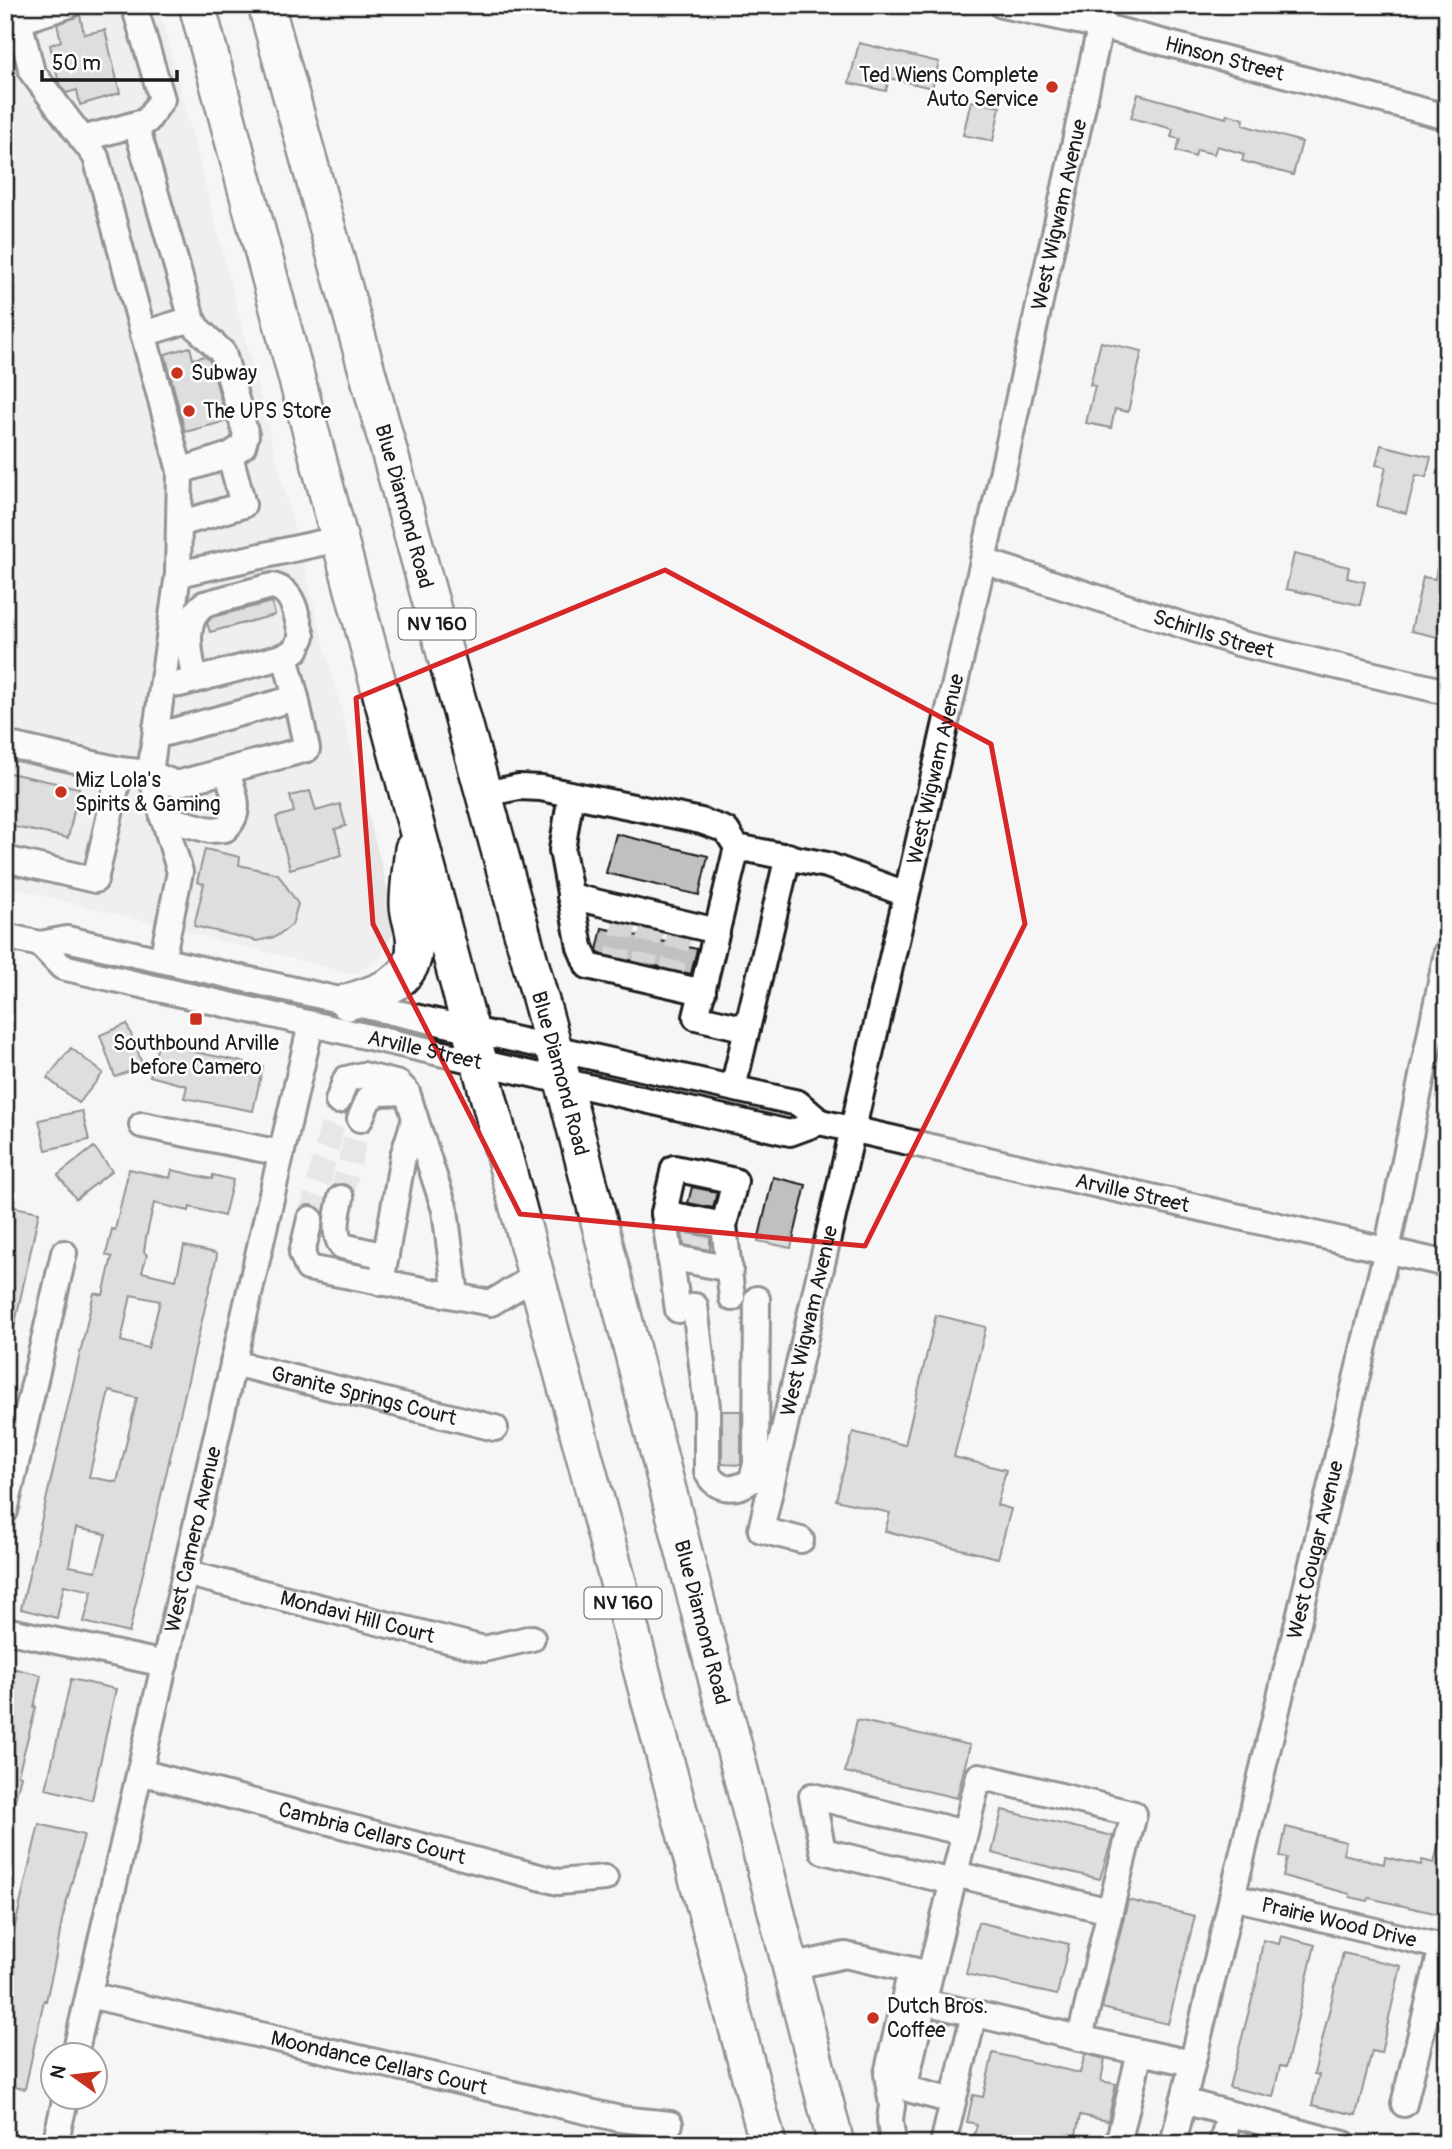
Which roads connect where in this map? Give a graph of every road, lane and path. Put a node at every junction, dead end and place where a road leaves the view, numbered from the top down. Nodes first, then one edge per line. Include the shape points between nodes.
1 (69, 5) edge
2 (134, 5) edge
3 (197, 5) edge
4 (266, 5) edge
5 (1002, 5) edge
6 (17, 13) edge
7 (1103, 15) edge
8 (1447, 117) edge
9 (136, 124) junction
10 (82, 139) junction
11 (192, 319) junction
12 (143, 334) junction
13 (230, 455) junction
14 (180, 471) junction
15 (179, 524) junction
16 (340, 539) junction
17 (982, 561) junction
18 (178, 574) junction
19 (285, 656) junction
20 (195, 680) junction
21 (162, 689) junction
22 (1447, 692) edge
23 (296, 698) junction
24 (156, 728) junction
25 (5, 744) edge
26 (120, 771) junction
27 (226, 771) junction
28 (150, 773) junction
29 (484, 794) junction
30 (571, 795) junction
31 (163, 818) junction
32 (415, 824) junction
33 (737, 847) junction
34 (788, 856) junction
35 (5, 859) edge
36 (906, 894) junction
37 (570, 896) junction
38 (717, 931) junction
39 (5, 936) edge
40 (40, 944) junction
41 (1447, 953) edge
42 (162, 960) junction
43 (703, 992) junction
44 (348, 1002) junction
45 (310, 1024) junction
46 (747, 1029) junction
47 (475, 1045) junction
48 (553, 1048) junction
49 (563, 1081) junction
50 (733, 1088) junction
51 (407, 1092) junction
52 (338, 1101) tunnel mouth
53 (415, 1118) junction
54 (360, 1119) tunnel mouth
55 (820, 1122) junction
56 (142, 1125) dead end
57 (852, 1129) junction
58 (281, 1153) junction
59 (341, 1198) tunnel mouth
60 (664, 1213) junction
61 (310, 1219) tunnel mouth
62 (724, 1225) junction
63 (1387, 1250) junction
64 (64, 1253) dead end
65 (386, 1256) junction
66 (670, 1257) junction
67 (1447, 1264) edge
68 (730, 1269) junction
69 (536, 1276) junction
70 (381, 1283) junction
71 (456, 1296) junction
72 (732, 1298) dead end
73 (757, 1299) dead end
74 (233, 1363) junction
75 (495, 1428) dead end
76 (5, 1511) edge
77 (802, 1540) dead end
78 (185, 1573) junction
79 (5, 1630) edge
80 (532, 1638) dead end
81 (164, 1664) junction
82 (140, 1772) junction
83 (965, 1833) junction
84 (604, 1878) dead end
85 (954, 1878) junction
86 (1232, 1896) junction
87 (1110, 1911) junction
88 (1444, 1947) edge
89 (791, 1967) junction
90 (921, 1972) junction
91 (89, 1995) junction
92 (924, 2002) junction
93 (975, 2014) junction
94 (1080, 2038) junction
95 (78, 2040) edge
96 (903, 2046) junction
97 (1139, 2052) junction
98 (1192, 2063) junction
99 (896, 2094) junction
100 (953, 2101) junction
101 (1183, 2101) junction
102 (1404, 2104) dead end
103 (63, 2110) edge
104 (1230, 2114) junction
105 (670, 2124) dead end
106 (55, 2144) edge
107 (768, 2144) edge
108 (836, 2144) edge
109 (892, 2144) edge
110 (901, 2144) edge
111 (943, 2144) edge
112 (1118, 2144) edge
113 (1173, 2144) edge
114 (1222, 2144) edge
115 (1344, 2144) edge

1 - 6 street
2 - 9 street via 162,99 147,121
3 - 16 highway, NV 160
4 - 29 highway, Blue Diamond Road / NV 160
5 - 7 street, Hinson Street
6 - 10 street via 32,72
7 - 8 street, Hinson Street
7 - 17 street, West Wigwam Avenue
9 - 10 street
9 - 11 street
10 - 12 street via 96,157
11 - 12 street
11 - 13 street via 223,353 246,435 243,446
12 - 14 street
13 - 14 street
13 - 15 street via 243,505
14 - 15 street
15 - 18 street
16 - 18 street
16 - 32 highway, NV 160
17 - 22 street, Schirlls Street via 1238,643
17 - 36 street, West Wigwam Avenue
18 - 21 street
19 - 20 street
19 - 20 street via 296,650 302,636 289,594 272,586 196,609 189,632
19 - 23 street
20 - 21 street
21 - 24 street
23 - 24 street via 166,733
23 - 27 street via 307,749
24 - 28 street
25 - 26 street
26 - 28 street
26 - 35 street via 96,880
27 - 28 street via 176,784
27 - 31 street via 237,805 233,822 225,830
28 - 31 street
29 - 30 street via 519,787
29 - 48 highway, Blue Diamond Road / NV 160
30 - 33 street via 701,821 726,830
30 - 37 street via 562,850
31 - 42 street via 180,872
32 - 44 highway via 408,906 414,956 390,987
32 - 47 highway, NV 160
33 - 34 street
33 - 38 street
34 - 36 street
34 - 46 street
36 - 57 street, West Wigwam Avenue
37 - 38 street
37 - 43 street via 588,966
38 - 43 street
39 - 40 street, Arville Street
40 - 42 street, Arville Street via 67,939
40 - 45 street, Arville Street via 62,967
41 - 63 street, West Cougar Avenue
42 - 44 street, Arville Street
43 - 46 street via 696,1017
44 - 47 street, Arville Street
45 - 47 street, Arville Street
45 - 58 street, West Camero Avenue
46 - 50 street
47 - 48 street, Arville Street
47 - 49 street, Arville Street
47 - 69 highway, NV 160
48 - 49 highway, Blue Diamond Road / NV 160
48 - 50 street, Arville Street
49 - 55 street, Arville Street via 790,1133
49 - 89 highway, Blue Diamond Road / NV 160
50 - 55 street, Arville Street via 798,1103
51 - 52 street via 398,1084 363,1075 346,1079
51 - 53 street
51 - 54 street via 369,1098
53 - 65 street via 403,1156
53 - 71 street via 445,1210
55 - 57 street, Arville Street
56 - 58 street
57 - 63 street, Arville Street
57 - 77 street, West Wigwam Avenue via 761,1530
58 - 74 street, West Camero Avenue
59 - 65 street via 337,1226 342,1246
60 - 62 street
60 - 62 street via 674,1168 735,1181
60 - 66 street
61 - 70 street via 302,1253 308,1268
62 - 68 street
63 - 67 street, Arville Street
63 - 86 street, West Cougar Avenue
64 - 76 street
65 - 70 street
66 - 68 street
66 - 73 street via 707,1407 707,1471 717,1485 737,1488 752,1480 756,1464
68 - 72 street
69 - 71 street via 491,1303
69 - 107 highway, NV 160
70 - 71 street
74 - 75 street, Granite Springs Court
74 - 78 street, West Camero Avenue
78 - 80 street, Mondavi Hill Court via 484,1649
78 - 81 street, West Camero Avenue
79 - 81 street
81 - 82 street, West Camero Avenue
82 - 84 street, Cambria Cellars Court via 558,1882
82 - 91 street, West Camero Avenue
83 - 85 street
83 - 85 street via 812,1797 824,1851
83 - 87 street via 979,1776 1134,1814
85 - 87 street
85 - 90 street
86 - 88 street, Prairie Wood Drive
86 - 98 street, West Cougar Avenue
87 - 94 street
88 - 102 street
89 - 90 street via 845,1955
89 - 108 highway, Blue Diamond Road / NV 160
90 - 92 street
90 - 96 street
91 - 95 street, West Camero Avenue
91 - 105 street, Moondance Cellars Court via 620,2119
92 - 93 street
92 - 96 street
93 - 94 street
93 - 100 street
94 - 97 street
96 - 99 street via 906,2081
97 - 98 street
97 - 112 street
98 - 101 street, West Cougar Avenue
99 - 100 street via 911,2090
99 - 109 street via 890,2120
99 - 110 street
100 - 111 street
101 - 104 street
101 - 113 street, West Cougar Avenue
103 - 106 street
104 - 114 street
104 - 115 street

